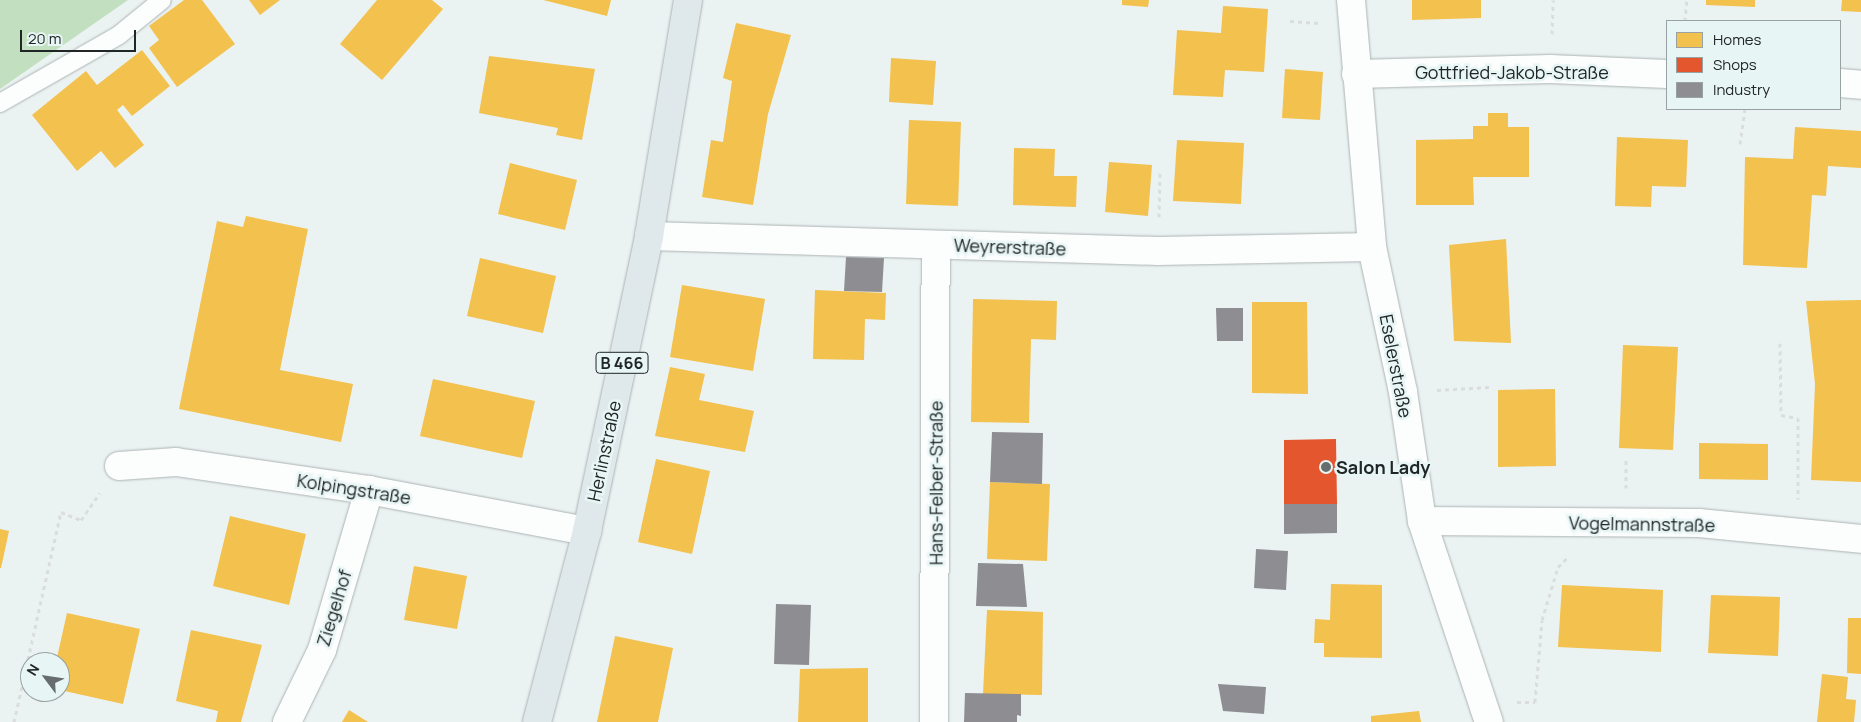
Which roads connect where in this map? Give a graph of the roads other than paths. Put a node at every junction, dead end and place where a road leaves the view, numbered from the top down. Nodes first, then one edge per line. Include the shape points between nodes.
1 (162, 0) edge
2 (688, 0) edge
3 (1351, 0) edge
4 (1356, 74) junction
5 (1666, 74) edge
6 (1841, 83) edge
7 (1861, 85) edge
8 (0, 103) edge
9 (649, 236) junction
10 (936, 245) junction
11 (1372, 247) junction
12 (119, 466) road end
13 (369, 490) junction
14 (1422, 521) junction
15 (587, 531) junction
16 (1861, 539) edge
17 (1485, 712) edge
18 (287, 722) edge
19 (537, 722) edge
20 (934, 722) edge

1 - 8 lane via 119,35
2 - 9 main road, Herlinstraße / B 466
3 - 4 street, Eselerstraße
4 - 5 street, Gottfried-Jakob-Straße via 1550,69
4 - 11 street, Eselerstraße
6 - 7 street
9 - 10 street, Weyrerstraße
9 - 15 main road, Herlinstraße / B 466
10 - 11 street, Weyrerstraße via 1158,251
10 - 20 street, Hans-Felber-Straße
11 - 14 street, Eselerstraße via 1403,392
12 - 13 street, Kolpingstraße via 176,462
13 - 15 street, Kolpingstraße
13 - 18 street, Ziegelhof via 322,650
14 - 16 street, Vogelmannstraße via 1604,522 1798,530
14 - 17 street, Eselerstraße
15 - 19 main road, Herlinstraße / B 466

